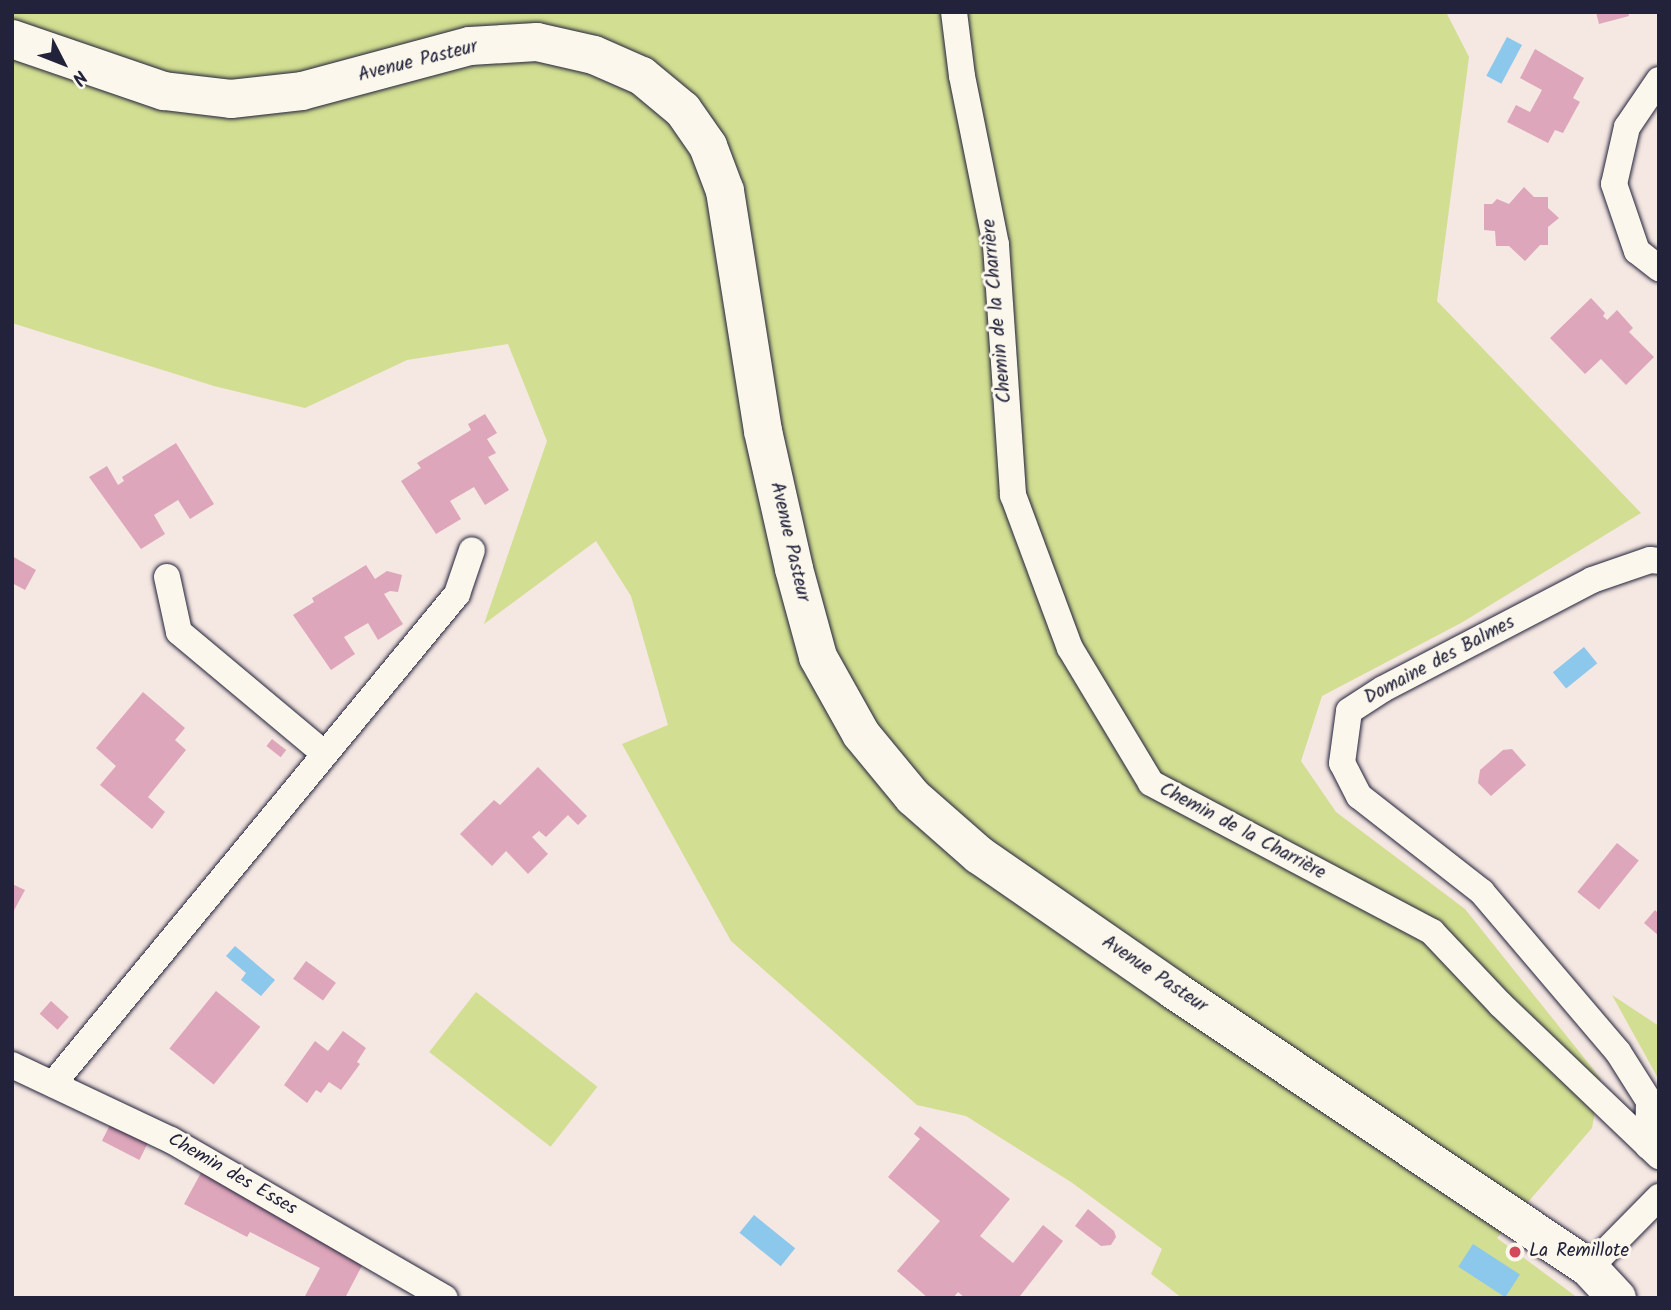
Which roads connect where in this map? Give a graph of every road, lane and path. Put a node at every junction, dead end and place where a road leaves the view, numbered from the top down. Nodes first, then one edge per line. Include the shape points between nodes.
1 (954, 12) edge
2 (12, 39) edge
3 (1659, 80) edge
4 (1659, 268) edge
5 (472, 550) dead end
6 (1659, 561) edge
7 (167, 577) dead end
8 (325, 754) junction
9 (12, 1065) edge
10 (53, 1084) junction
11 (1653, 1151) edge
12 (1659, 1197) edge
13 (1589, 1268) junction
14 (445, 1298) edge
15 (1617, 1298) edge

1 - 11 street, Chemin de la Charrière via 961,76 996,245 1013,495 1070,648 1151,783 1432,932
2 - 13 main road, Avenue Pasteur via 163,91 231,99 302,91 483,45 537,42 594,55 642,76 682,110 708,146 724,191 763,431 794,569 818,657 861,734 913,797 979,855
3 - 4 street via 1627,127 1614,184 1637,251
5 - 8 street via 457,594
6 - 11 street, Domaine des Balmes via 1592,580 1372,696 1349,711 1342,762 1359,796 1482,892 1618,1052 1649,1101
7 - 8 street via 179,632
8 - 10 street
9 - 10 street, Chemin des Esses
10 - 14 street, Chemin des Esses via 171,1140
12 - 13 street
13 - 15 main road, Avenue Pasteur

